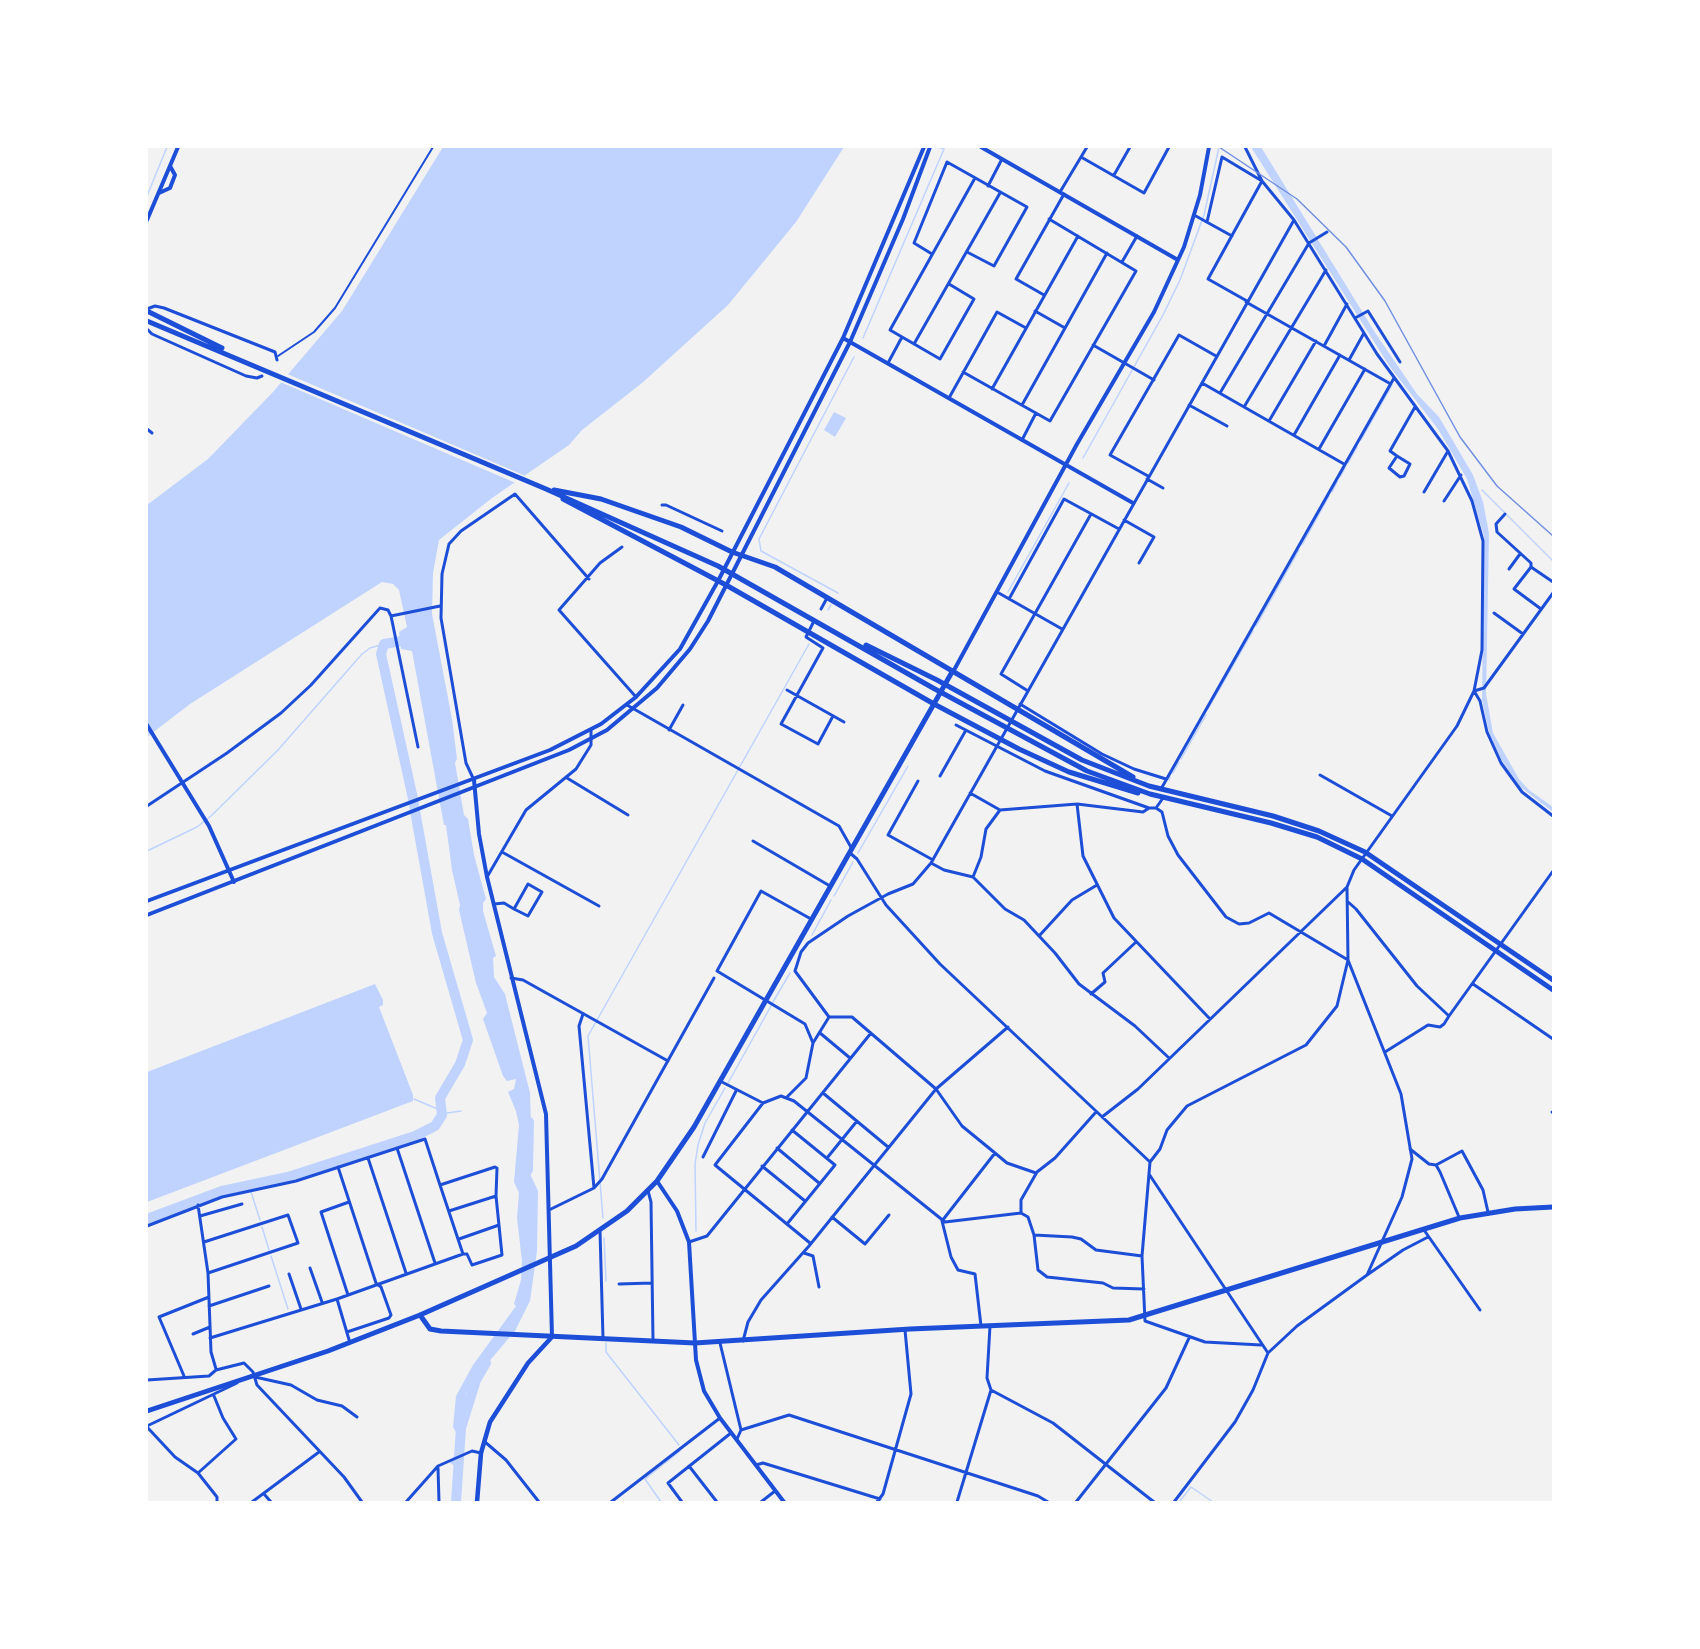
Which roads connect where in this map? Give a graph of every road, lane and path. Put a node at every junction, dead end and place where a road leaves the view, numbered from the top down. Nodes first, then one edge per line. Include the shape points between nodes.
1 (178, 147) edge
2 (433, 147) edge
3 (924, 147) edge
4 (930, 147) edge
5 (981, 147) edge
6 (1087, 147) edge
7 (1130, 147) edge
8 (1169, 147) edge
9 (1209, 147) edge
10 (1245, 147) edge
11 (1082, 157) junction
12 (1002, 159) junction
13 (170, 165) junction
14 (1114, 175) junction
15 (975, 178) junction
16 (1262, 182) junction
17 (988, 186) junction
18 (159, 193) junction
19 (1000, 193) junction
20 (1062, 193) junction
21 (1194, 215) junction
22 (1049, 219) junction
23 (147, 220) edge
24 (1204, 220) junction
25 (1294, 220) junction
26 (1327, 232) dead end
27 (1078, 236) junction
28 (1137, 236) junction
29 (1232, 236) junction
30 (1310, 243) junction
31 (967, 252) junction
32 (1107, 253) junction
33 (932, 254) junction
34 (1179, 260) junction
35 (1122, 262) junction
36 (1326, 270) junction
37 (949, 284) junction
38 (1044, 295) junction
39 (1247, 301) junction
40 (1347, 304) junction
41 (147, 310) edge
42 (1035, 311) junction
43 (1267, 314) junction
44 (1356, 318) junction
45 (147, 321) edge
46 (1026, 328) junction
47 (1065, 328) junction
48 (1292, 328) junction
49 (147, 329) edge
50 (1364, 333) junction
51 (843, 338) junction
52 (902, 338) junction
53 (1316, 341) junction
54 (850, 342) junction
55 (914, 344) junction
56 (1093, 345) junction
57 (1324, 346) junction
58 (1340, 355) junction
59 (1216, 356) junction
60 (277, 358) joint
61 (1349, 360) junction
62 (1400, 362) dead end
63 (253, 363) junction
64 (888, 363) junction
65 (1125, 363) junction
66 (1365, 369) junction
67 (963, 372) junction
68 (262, 376) dead end
69 (1394, 378) junction
70 (1154, 380) junction
71 (1389, 382) junction
72 (1202, 383) junction
73 (992, 389) junction
74 (1220, 393) junction
75 (949, 398) junction
76 (1023, 405) junction
77 (1189, 405) junction
78 (1244, 407) junction
79 (1415, 407) junction
80 (1036, 413) junction
81 (1269, 421) junction
82 (1227, 426) dead end
83 (147, 429) edge
84 (152, 433) dead end
85 (1294, 435) junction
86 (1022, 440) junction
87 (1319, 449) junction
88 (1448, 451) junction
89 (1397, 456) junction
90 (1344, 464) junction
91 (1066, 465) junction
92 (1461, 475) junction
93 (1147, 478) junction
94 (1163, 488) dead end
95 (546, 489) junction
96 (1424, 492) dead end
97 (1444, 501) dead end
98 (1133, 503) junction
99 (662, 505) dead end
100 (1091, 514) junction
101 (1505, 514) dead end
102 (1124, 520) junction
103 (1119, 529) junction
104 (722, 531) dead end
105 (622, 547) dead end
106 (732, 552) junction
107 (741, 554) junction
108 (1520, 554) junction
109 (1139, 563) dead end
110 (1531, 567) junction
111 (1509, 569) dead end
112 (589, 579) junction
113 (718, 581) junction
114 (1553, 582) edge
115 (726, 585) junction
116 (997, 592) junction
117 (1553, 593) edge
118 (828, 597) junction
119 (1009, 598) junction
120 (441, 606) junction
121 (821, 609) dead end
122 (1541, 609) junction
123 (1494, 613) dead end
124 (1036, 614) junction
125 (391, 616) junction
126 (813, 623) dead end
127 (827, 625) junction
128 (1062, 629) junction
129 (808, 632) junction
130 (1523, 634) junction
131 (952, 672) junction
132 (787, 690) dead end
133 (1028, 691) junction
134 (1474, 691) junction
135 (796, 695) junction
136 (636, 697) junction
137 (934, 704) junction
138 (1020, 704) junction
139 (627, 705) junction
140 (683, 705) dead end
141 (633, 710) junction
142 (1017, 710) junction
143 (833, 716) junction
144 (1000, 720) junction
145 (844, 722) dead end
146 (147, 725) edge
147 (956, 725) dead end
148 (1013, 727) junction
149 (591, 730) junction
150 (669, 730) junction
151 (966, 730) junction
152 (593, 738) junction
153 (1000, 739) junction
154 (996, 746) junction
155 (418, 747) dead end
156 (1320, 775) dead end
157 (940, 776) dead end
158 (567, 778) junction
159 (1166, 779) junction
160 (474, 780) junction
161 (918, 781) dead end
162 (182, 782) junction
163 (1149, 786) junction
164 (476, 788) junction
165 (1161, 790) junction
166 (970, 793) junction
167 (1150, 794) junction
168 (1163, 798) junction
169 (1077, 804) junction
170 (147, 806) edge
171 (1149, 808) junction
172 (1156, 808) junction
173 (1000, 810) junction
174 (628, 815) dead end
175 (1392, 816) junction
176 (1553, 816) edge
177 (753, 841) dead end
178 (851, 851) junction
179 (502, 852) junction
180 (1365, 852) junction
181 (1362, 859) junction
182 (932, 861) junction
183 (230, 870) junction
184 (1553, 871) edge
185 (487, 877) junction
186 (973, 877) junction
187 (234, 882) junction
188 (1098, 885) junction
189 (831, 886) junction
190 (1347, 887) junction
191 (881, 898) junction
192 (147, 901) edge
193 (1347, 901) junction
194 (494, 904) junction
195 (599, 906) dead end
196 (514, 909) junction
197 (147, 915) edge
198 (811, 919) junction
199 (1300, 932) junction
200 (1039, 936) junction
201 (1136, 942) junction
202 (1501, 944) junction
203 (1496, 950) junction
204 (1348, 960) junction
205 (511, 978) junction
206 (714, 978) dead end
207 (1553, 980) edge
208 (1473, 984) junction
209 (1553, 990) edge
210 (1091, 994) junction
211 (765, 1000) junction
212 (583, 1013) junction
213 (1449, 1016) junction
214 (829, 1017) junction
215 (1210, 1019) junction
216 (1008, 1027) junction
217 (820, 1033) junction
218 (871, 1033) junction
219 (1553, 1039) edge
220 (813, 1043) junction
221 (1385, 1052) junction
222 (850, 1058) junction
223 (1169, 1058) junction
224 (668, 1061) junction
225 (720, 1081) junction
226 (936, 1089) junction
227 (736, 1091) junction
228 (822, 1093) junction
229 (787, 1097) junction
230 (763, 1103) junction
231 (807, 1111) junction
232 (1096, 1112) junction
233 (1102, 1117) junction
234 (856, 1121) junction
235 (792, 1130) junction
236 (842, 1139) junction
237 (888, 1147) junction
238 (397, 1148) junction
239 (777, 1148) junction
240 (1410, 1149) junction
241 (995, 1153) junction
242 (703, 1157) dead end
243 (368, 1158) junction
244 (827, 1158) junction
245 (1150, 1162) junction
246 (874, 1165) junction
247 (762, 1166) junction
248 (1436, 1166) junction
249 (338, 1167) junction
250 (1036, 1173) junction
251 (1149, 1174) junction
252 (657, 1181) junction
253 (820, 1184) junction
254 (440, 1185) junction
255 (594, 1188) junction
256 (744, 1189) junction
257 (648, 1191) junction
258 (496, 1196) junction
259 (806, 1201) junction
260 (349, 1202) junction
261 (242, 1204) dead end
262 (198, 1205) junction
263 (1553, 1207) edge
264 (449, 1211) junction
265 (548, 1211) junction
266 (1488, 1212) junction
267 (1021, 1214) junction
268 (889, 1215) dead end
269 (200, 1216) junction
270 (832, 1217) junction
271 (1460, 1218) junction
272 (942, 1221) junction
273 (787, 1224) junction
274 (500, 1225) junction
275 (147, 1226) edge
276 (1423, 1228) junction
277 (600, 1231) junction
278 (1034, 1235) junction
279 (1428, 1237) junction
280 (459, 1239) junction
281 (1381, 1240) junction
282 (204, 1242) junction
283 (689, 1242) junction
284 (810, 1243) junction
285 (804, 1253) junction
286 (463, 1254) junction
287 (1142, 1256) junction
288 (547, 1260) junction
289 (435, 1263) junction
290 (310, 1268) dead end
291 (208, 1273) junction
292 (406, 1273) junction
293 (289, 1274) dead end
294 (1367, 1275) junction
295 (376, 1283) junction
296 (652, 1283) junction
297 (619, 1284) dead end
298 (270, 1286) dead end
299 (819, 1287) dead end
300 (1144, 1289) junction
301 (1225, 1291) junction
302 (348, 1295) junction
303 (209, 1297) junction
304 (337, 1299) junction
305 (322, 1302) junction
306 (209, 1306) junction
307 (301, 1309) junction
308 (1480, 1310) dead end
309 (420, 1315) junction
310 (1145, 1317) junction
311 (981, 1326) junction
312 (990, 1326) junction
313 (210, 1327) junction
314 (905, 1330) junction
315 (347, 1332) junction
316 (193, 1334) dead end
317 (210, 1338) junction
318 (551, 1338) junction
319 (1189, 1338) junction
320 (603, 1340) junction
321 (743, 1341) junction
322 (653, 1342) junction
323 (350, 1343) junction
324 (694, 1343) junction
325 (720, 1343) junction
326 (1261, 1345) junction
327 (1268, 1353) junction
328 (216, 1370) junction
329 (184, 1377) junction
330 (255, 1377) junction
331 (147, 1380) edge
332 (238, 1382) junction
333 (991, 1390) junction
334 (214, 1396) junction
335 (147, 1411) edge
336 (357, 1417) dead end
337 (720, 1418) junction
338 (147, 1427) edge
339 (741, 1430) junction
340 (731, 1433) junction
341 (736, 1440) junction
342 (483, 1441) junction
343 (895, 1451) junction
344 (319, 1452) junction
345 (481, 1453) junction
346 (1106, 1464) junction
347 (755, 1465) junction
348 (438, 1466) junction
349 (689, 1466) junction
350 (198, 1473) junction
351 (966, 1474) junction
352 (775, 1491) junction
353 (264, 1494) junction
354 (879, 1500) edge
355 (218, 1502) edge
356 (252, 1502) edge
357 (271, 1502) edge
358 (362, 1502) edge
359 (406, 1502) edge
360 (439, 1502) edge
361 (477, 1502) edge
362 (539, 1502) edge
363 (611, 1502) edge
364 (682, 1502) edge
365 (717, 1502) edge
366 (762, 1502) edge
367 (784, 1502) edge
368 (957, 1502) edge
369 (1048, 1502) edge
370 (1077, 1502) edge
371 (1154, 1502) edge
372 (1174, 1502) edge

1 - 13 street
2 - 60 street via 335,308 314,332
3 - 51 street
4 - 54 street
5 - 12 street
6 - 11 street
7 - 14 street
8 - 14 street via 1144,193
9 - 21 street
10 - 16 street
11 - 14 street
11 - 20 street
12 - 17 street
12 - 20 street
13 - 18 street
13 - 18 street via 175,175 173,182
15 - 17 street
15 - 33 street
15 - 33 street via 947,162 914,243
16 - 24 street via 1222,158
16 - 25 street
16 - 29 street
17 - 19 street
18 - 23 street
19 - 31 street
19 - 31 street via 1027,207 994,266
20 - 22 street
20 - 28 street
21 - 24 street
21 - 34 street
22 - 27 street
22 - 38 street via 1016,279
24 - 29 street
25 - 30 street
25 - 39 street
26 - 30 street
27 - 32 street
27 - 38 street
28 - 34 street
28 - 35 street
29 - 39 street via 1208,279
30 - 36 street
30 - 43 street
31 - 37 street
32 - 35 street
32 - 47 street
33 - 52 street via 890,330
34 - 65 street
35 - 56 street via 1136,271
36 - 40 street
36 - 48 street
37 - 55 street
37 - 55 street via 974,299 940,359
38 - 42 street
39 - 43 street
39 - 59 street
40 - 44 street
40 - 57 street
41 - 60 street via 155,306 164,308 275,352
41 - 63 main road
42 - 46 street
42 - 47 street
43 - 48 street
43 - 74 street
44 - 50 street
44 - 62 street via 1368,311
45 - 63 main road
46 - 67 street via 997,312
46 - 73 street
47 - 76 street
48 - 53 street
48 - 78 street
49 - 68 street via 246,376
50 - 61 street
50 - 69 street
51 - 54 street
51 - 106 street
52 - 55 street
52 - 64 street
53 - 57 street
53 - 81 street
54 - 64 street
54 - 107 street
56 - 65 street
56 - 80 street via 1050,421
57 - 58 street
58 - 61 street
58 - 85 street
59 - 70 street via 1179,335
59 - 72 street
61 - 66 street
63 - 95 main road
64 - 75 street
65 - 70 street
65 - 91 street
66 - 71 street
66 - 87 street
67 - 73 street
67 - 75 street
69 - 71 street
69 - 79 street
70 - 93 street via 1110,455
71 - 90 street
72 - 74 street
72 - 77 street
73 - 76 street
74 - 78 street
75 - 86 street
76 - 80 street
77 - 82 street
77 - 93 street
78 - 81 street
79 - 88 street
79 - 89 street via 1390,451
80 - 86 street
81 - 85 street
83 - 84 street
85 - 87 street
86 - 91 street
87 - 90 street
88 - 92 street
88 - 96 street
89 - 89 street via 1410,464 1400,477 1389,468
90 - 159 street
91 - 98 street
91 - 116 street
92 - 97 street
92 - 134 street via 1483,541 1482,650
93 - 94 street
93 - 98 street
95 - 106 main road via 601,499 681,526
95 - 113 main road
95 - 127 main road via 718,566
98 - 102 street
99 - 104 street
100 - 103 street
100 - 119 street via 1064,499
100 - 124 street
101 - 108 street via 1496,524 1497,532
102 - 103 street
102 - 109 street via 1154,537
103 - 128 street
105 - 112 street via 600,563
106 - 107 main road
106 - 113 street
107 - 115 street
107 - 118 main road via 775,567
108 - 110 street
108 - 111 street
110 - 114 street
110 - 122 street via 1514,589
112 - 120 street via 515,494 461,531 449,544 442,574
112 - 136 street via 559,610
113 - 115 main road
113 - 136 street via 680,649
115 - 129 main road
115 - 141 street via 690,650
116 - 119 street
116 - 131 street
117 - 122 street
118 - 121 street
118 - 131 main road
119 - 124 street
120 - 125 street
120 - 160 street via 466,763
122 - 130 street
123 - 130 street
124 - 128 street
124 - 133 street via 1001,674
125 - 155 street
125 - 162 street via 385,608 376,609 311,685 281,713
126 - 129 street
127 - 144 main road via 933,688
127 - 144 main road via 937,680
128 - 133 street
129 - 135 street via 806,638 823,648
129 - 137 main road
130 - 134 street via 1490,680
131 - 137 main road
131 - 142 main road
132 - 135 street
133 - 138 street
134 - 175 street via 1457,726
134 - 176 street via 1501,763 1522,792
135 - 143 street
135 - 143 street via 781,724 818,744
136 - 139 street
137 - 153 main road
137 - 178 main road
138 - 142 street
138 - 159 street via 1102,754
139 - 141 street
139 - 149 street
140 - 150 street
141 - 150 street
141 - 152 street
142 - 153 street
142 - 163 main road
143 - 145 street
144 - 148 main road
146 - 162 street
147 - 151 street
148 - 163 main road
148 - 167 main road via 1088,771
149 - 152 street
149 - 160 street
150 - 178 street via 838,826
151 - 154 street
151 - 157 street
152 - 158 street via 585,756
152 - 164 street
153 - 154 street
153 - 167 main road via 1069,772 1127,792
154 - 166 street
154 - 171 street via 1045,771
156 - 175 street
158 - 174 street
158 - 179 street via 526,810
159 - 165 street
160 - 164 street
160 - 183 street
161 - 182 street via 888,835
162 - 170 street
162 - 183 street
163 - 165 main road
164 - 185 street
164 - 187 street
165 - 180 main road via 1273,816
166 - 173 street
166 - 182 street
167 - 168 main road
168 - 172 street
168 - 181 main road via 1317,837
169 - 171 street via 1143,812
169 - 173 street
169 - 188 street via 1083,856
171 - 172 street
172 - 199 street via 1162,812 1178,855 1226,917 1239,924 1269,914
173 - 186 street via 986,829
175 - 180 street
177 - 189 street
178 - 189 main road
178 - 191 street
179 - 185 street
179 - 195 street
180 - 181 street
180 - 202 main road
181 - 190 street
181 - 203 main road
182 - 186 street via 944,870
182 - 191 street via 913,884
183 - 187 street
183 - 192 street
184 - 202 street
185 - 194 street
186 - 200 street
187 - 197 street
188 - 200 street via 1072,900
188 - 201 street via 1114,918
189 - 198 main road
190 - 193 street
190 - 199 street
191 - 214 street via 808,943 795,963 801,981
191 - 216 street via 940,964
193 - 204 street
193 - 213 street via 1418,986
194 - 196 street via 504,903
194 - 205 street
196 - 196 street via 528,916 542,892 528,884
198 - 211 main road
198 - 211 street via 761,891 717,971
199 - 204 street
199 - 215 street
200 - 210 street
201 - 210 street via 1103,973 1105,982
201 - 215 street
202 - 203 street
202 - 207 main road
203 - 208 street
203 - 209 main road
204 - 221 street
204 - 245 street via 1341,999 1306,1045 1187,1106 1167,1130 1161,1149
205 - 212 street via 524,980
205 - 265 street via 546,1114
206 - 224 street
208 - 213 street
208 - 219 street
210 - 223 street via 1135,1026
211 - 220 street via 805,1024
211 - 225 main road
212 - 224 street
212 - 255 street via 579,1026
213 - 221 street via 1440,1027 1428,1025
214 - 217 street
214 - 218 street via 852,1017
215 - 223 street
216 - 226 street
216 - 232 street
217 - 220 street
217 - 222 street
218 - 222 street
218 - 226 street
220 - 229 street via 806,1078
221 - 240 street via 1401,1094
222 - 228 street
223 - 233 street
224 - 255 street
225 - 227 street
225 - 252 main road
226 - 237 street
226 - 241 street via 962,1126
227 - 230 street
227 - 242 street
228 - 231 street
228 - 234 street
229 - 230 street
229 - 231 street
230 - 256 street via 715,1166
231 - 235 street
231 - 236 street
232 - 233 street
232 - 250 street via 1055,1158
233 - 245 street
234 - 236 street
234 - 237 street
235 - 239 street
235 - 244 street
236 - 244 street
236 - 246 street
237 - 246 street
238 - 243 street
238 - 254 street via 425,1139
238 - 289 street
239 - 247 street
239 - 253 street
240 - 248 street
240 - 281 street via 1408,1179
241 - 250 street via 1007,1163
241 - 272 street
243 - 249 street
243 - 292 street
244 - 253 street via 835,1165
245 - 251 street
246 - 270 street
246 - 272 street
247 - 256 street
247 - 259 street
248 - 266 street via 1461,1150 1483,1190
248 - 271 street
249 - 260 street
249 - 262 street
250 - 267 street via 1021,1200
251 - 287 street
251 - 301 street
252 - 257 main road
252 - 283 street via 677,1211
253 - 259 street
254 - 258 street via 495,1167
254 - 264 street
255 - 265 street
256 - 273 street
256 - 283 street via 707,1236
257 - 277 main road
257 - 296 street
258 - 264 street
258 - 274 street
259 - 273 street
260 - 295 street
260 - 302 street via 321,1212
261 - 269 street
262 - 269 street
262 - 275 street
263 - 266 main road
264 - 280 street
265 - 288 street
266 - 271 main road
267 - 272 street
267 - 278 street via 1028,1217
268 - 270 street via 865,1244
269 - 282 street
270 - 284 street
271 - 276 main road
272 - 311 street via 958,1270 975,1274
273 - 284 street
274 - 280 street
274 - 286 street via 502,1255 472,1265 467,1254
276 - 279 street
276 - 281 main road
277 - 288 main road
277 - 320 street
278 - 287 street via 1072,1237 1082,1239 1096,1250
278 - 300 street via 1038,1270 1047,1277
279 - 294 street
279 - 308 street
280 - 286 street
281 - 294 street
281 - 301 main road
282 - 291 street
282 - 291 street via 288,1215 298,1243
283 - 324 street
284 - 285 street
285 - 299 street via 813,1256
285 - 321 street via 761,1300 748,1322
286 - 289 street
287 - 300 street
288 - 309 main road
288 - 318 street
289 - 292 street
290 - 305 street
291 - 303 street
292 - 295 street
293 - 307 street
294 - 327 street via 1297,1326
295 - 302 street
295 - 315 street via 391,1315
296 - 297 street
296 - 322 street
298 - 306 street
300 - 310 street
301 - 310 main road
301 - 326 street
302 - 304 street
303 - 306 street
303 - 329 street via 159,1317
304 - 305 street
304 - 315 street
305 - 307 street
306 - 313 street
307 - 317 street
309 - 318 main road via 435,1330
309 - 323 main road
310 - 312 main road
310 - 319 street via 1147,1322
311 - 312 main road
311 - 314 main road
312 - 333 street via 987,1378
313 - 316 street
313 - 317 street
314 - 321 main road
314 - 343 street via 912,1394
315 - 323 street
317 - 328 street
318 - 320 main road
318 - 342 main road via 497,1408
319 - 326 street
319 - 346 street via 1167,1388
320 - 322 main road
321 - 325 main road
322 - 324 main road
323 - 330 main road
324 - 325 main road
324 - 337 street via 702,1384
325 - 339 street
326 - 327 street
327 - 372 street via 1235,1422
328 - 329 street via 209,1376
328 - 330 street via 244,1363
329 - 331 street
330 - 332 main road
330 - 336 street via 291,1385 317,1400 342,1406
330 - 344 street via 257,1385
332 - 334 street
332 - 335 main road
333 - 346 street via 1053,1423
333 - 351 street
334 - 338 street
334 - 350 street via 236,1438
337 - 340 street
337 - 363 street
338 - 350 street via 175,1457
339 - 341 street
339 - 343 street via 789,1415
340 - 341 street
340 - 349 street
341 - 347 street
342 - 345 main road
342 - 362 street via 506,1460
343 - 351 street
343 - 354 street
344 - 353 street
344 - 358 street
345 - 348 street via 472,1451
345 - 361 main road
346 - 370 street
346 - 371 street
347 - 352 street
347 - 354 street via 763,1463
348 - 359 street
348 - 360 street
349 - 364 street via 668,1483
349 - 365 street
350 - 355 street
351 - 368 street
351 - 369 street
352 - 366 street
352 - 367 street
353 - 356 street
353 - 357 street

